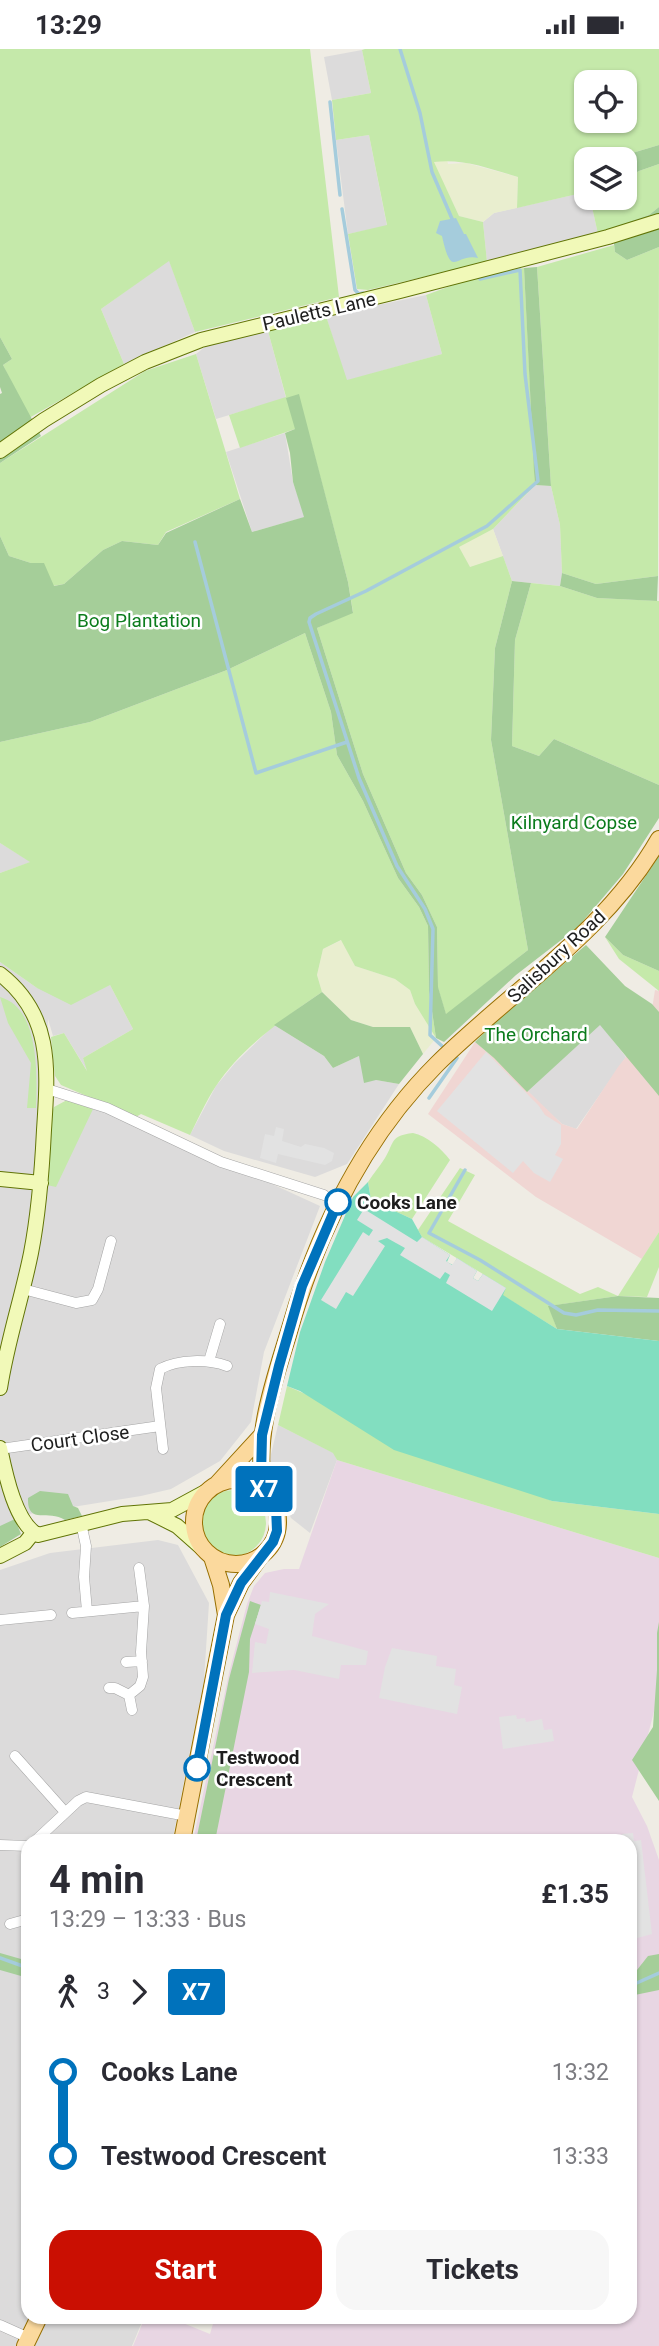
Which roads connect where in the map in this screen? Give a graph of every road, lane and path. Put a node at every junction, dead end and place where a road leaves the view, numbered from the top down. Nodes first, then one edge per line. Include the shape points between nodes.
1 (659, 221) edge
2 (0, 451) edge
3 (659, 839) edge
4 (1, 975) edge
5 (47, 1089) junction
6 (0, 1179) edge
7 (41, 1183) junction
8 (320, 1190) dead end
9 (111, 1241) dead end
10 (23, 1289) junction
11 (220, 1324) dead end
12 (209, 1361) junction
13 (227, 1366) dead end
14 (1, 1373) edge
15 (0, 1388) edge
16 (160, 1426) junction
17 (262, 1435) junction
18 (0, 1449) edge
19 (163, 1449) dead end
20 (213, 1487) junction
21 (264, 1490) junction
22 (149, 1512) junction
23 (81, 1523) junction
24 (33, 1533) junction
25 (208, 1553) junction
26 (0, 1556) edge
27 (260, 1557) junction
28 (139, 1568) dead end
29 (144, 1606) junction
30 (88, 1611) junction
31 (72, 1613) dead end
32 (51, 1615) dead end
33 (226, 1615) junction
34 (0, 1620) edge
35 (142, 1661) junction
36 (126, 1663) dead end
37 (109, 1688) dead end
38 (129, 1695) junction
39 (132, 1710) dead end
40 (15, 1756) dead end
41 (65, 1812) junction
42 (187, 1816) junction
43 (42, 1834) edge
44 (183, 1834) edge
45 (0, 1846) edge
46 (21, 1846) edge
47 (21, 1921) edge
48 (10, 1924) dead end
49 (36, 2324) edge
50 (0, 2325) edge
51 (27, 2342) edge

1 - 2 street, Pauletts Lane via 201,340 100,385
3 - 17 main road, Salisbury Road via 635,875 585,932 437,1064 372,1143 338,1202 302,1286
4 - 5 street via 25,996 37,1021
5 - 7 street
5 - 8 street via 107,1108 221,1162
6 - 7 street
7 - 10 street
9 - 10 street via 92,1300 76,1303
10 - 14 street
11 - 12 street
12 - 13 street
12 - 16 street via 160,1369 156,1388
14 - 15 street
16 - 18 street, Court Close
16 - 19 street
17 - 20 main road, Salisbury Road
17 - 21 main road, Salisbury Road
18 - 24 street via 17,1505
20 - 21 main road via 228,1480 247,1481
20 - 22 street via 172,1510
20 - 25 main road via 196,1506 193,1524 198,1542
21 - 27 main road via 276,1507 277,1531
22 - 23 street
22 - 25 street via 177,1526
23 - 24 street via 48,1534
23 - 30 street
24 - 26 street via 25,1543
25 - 27 main road via 231,1564
25 - 33 main road via 221,1585
27 - 33 main road
28 - 29 street
29 - 30 street
29 - 35 street
30 - 31 street
32 - 34 street
33 - 42 main road
35 - 36 street
35 - 38 street via 140,1686
37 - 38 street
38 - 39 street
40 - 41 street
41 - 42 street via 86,1797
41 - 43 street
42 - 44 main road
45 - 46 street
47 - 48 street
49 - 51 main road
50 - 51 street

